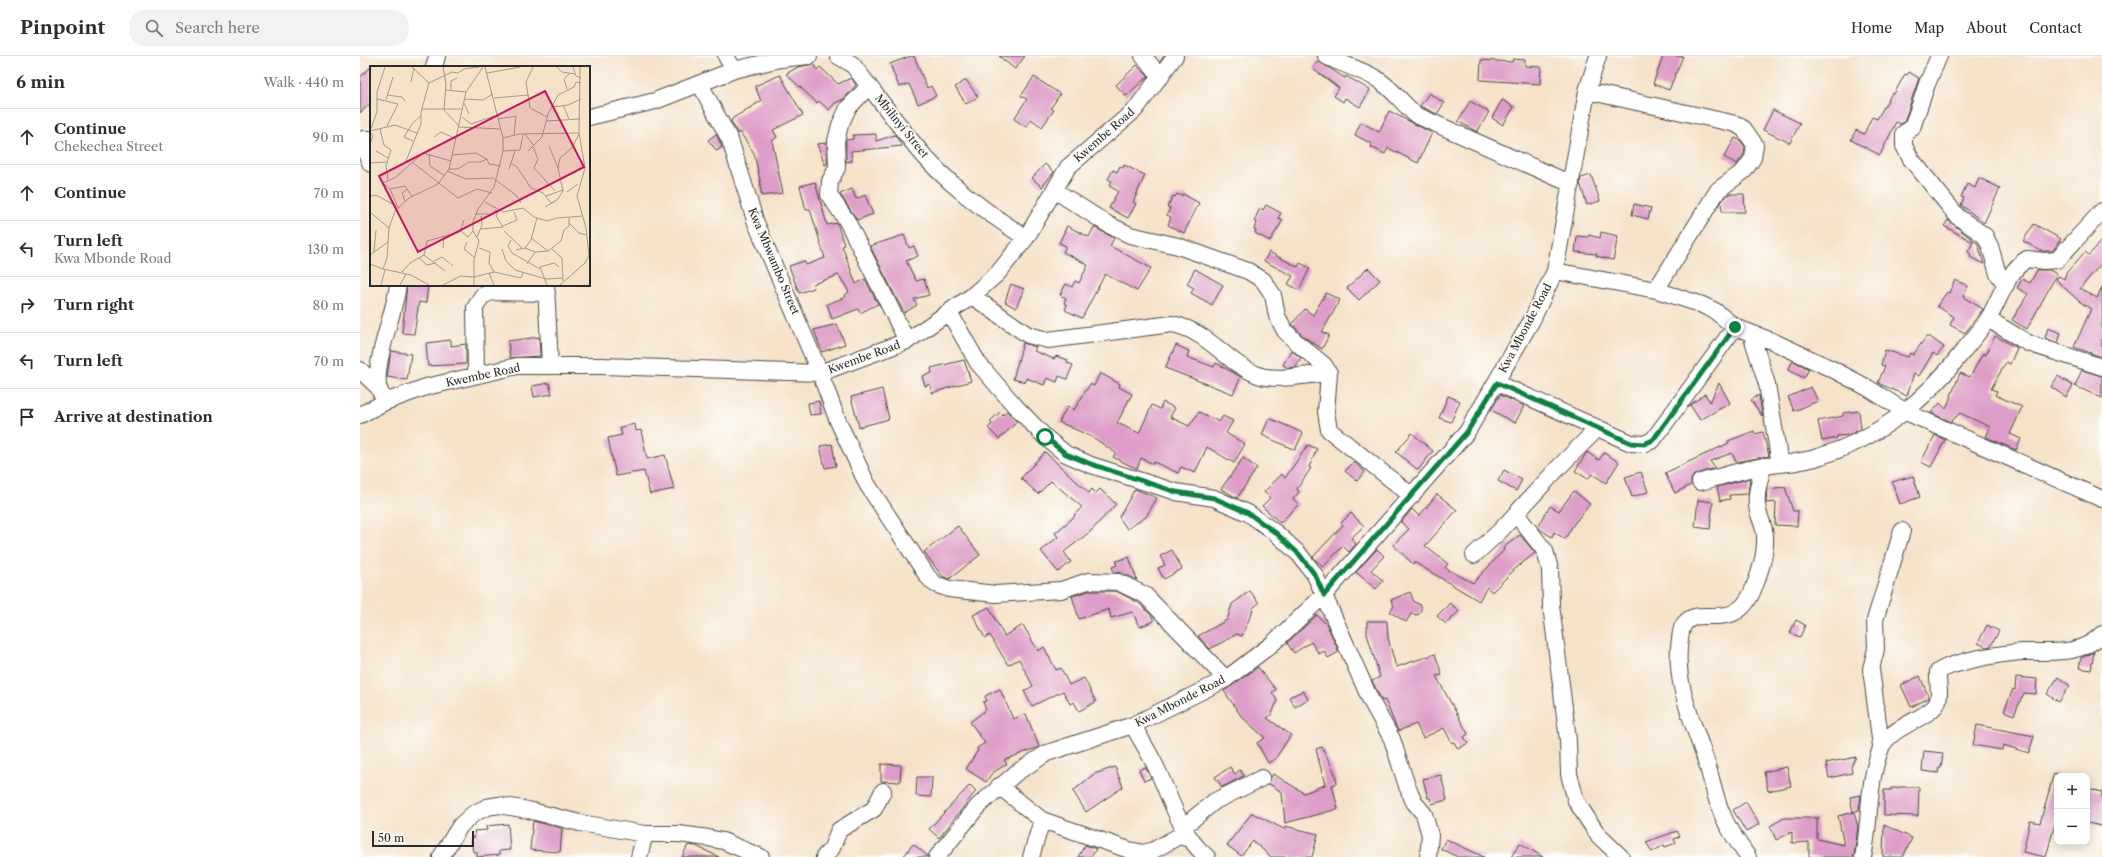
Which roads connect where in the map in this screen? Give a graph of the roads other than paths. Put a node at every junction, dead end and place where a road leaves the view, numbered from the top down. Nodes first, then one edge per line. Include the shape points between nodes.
1 (437, 56) edge
2 (726, 56) edge
3 (809, 56) edge
4 (838, 56) edge
5 (1143, 56) edge
6 (1175, 56) edge
7 (1326, 56) edge
8 (1598, 56) edge
9 (1939, 56) edge
10 (434, 66) edge
11 (734, 70) junction
12 (1161, 77) junction
13 (700, 84) junction
14 (869, 86) junction
15 (1588, 92) junction
16 (590, 117) edge
17 (366, 141) edge
18 (370, 159) edge
19 (1571, 184) junction
20 (1054, 190) junction
21 (2099, 219) edge
22 (1026, 238) junction
23 (1555, 271) junction
24 (2006, 285) junction
25 (398, 286) edge
26 (547, 289) edge
27 (1656, 290) junction
28 (972, 296) junction
29 (949, 312) junction
30 (1988, 319) junction
31 (1735, 327) junction
32 (1751, 334) junction
33 (907, 341) junction
34 (550, 366) junction
35 (2102, 367) edge
36 (360, 370) edge
37 (1329, 372) junction
38 (820, 373) junction
39 (476, 375) junction
40 (1497, 383) junction
41 (378, 387) junction
42 (385, 402) junction
43 (1906, 412) junction
44 (360, 416) edge
45 (1598, 428) junction
46 (1780, 464) junction
47 (1763, 466) junction
48 (1700, 482) dead end
49 (1412, 496) junction
50 (2102, 499) edge
51 (1516, 514) junction
52 (1902, 531) dead end
53 (1474, 555) dead end
54 (1324, 595) junction
55 (2102, 634) edge
56 (1226, 679) junction
57 (1133, 725) junction
58 (1881, 746) junction
59 (1262, 778) dead end
60 (998, 786) junction
61 (883, 791) dead end
62 (1042, 820) junction
63 (1186, 833) junction
64 (645, 834) junction
65 (753, 855) edge
66 (1204, 856) edge
67 (441, 857) edge
68 (639, 857) edge
69 (824, 857) edge
70 (937, 857) edge
71 (1031, 857) edge
72 (1428, 857) edge
73 (1621, 857) edge
74 (1748, 857) edge
75 (1863, 857) edge

1 - 10 street
2 - 11 street
3 - 11 street via 780,59
4 - 14 street, Mbilinyi Street via 852,64
5 - 12 street
6 - 12 street, Kwembe Road
7 - 19 street via 1377,79 1416,115
8 - 15 street, Kwa Mbonde Road
9 - 24 street via 1912,128 1904,133 1904,146 1911,159 1958,217 1985,236 1998,274
11 - 13 street
12 - 20 street, Kwembe Road via 1135,110 1068,167
13 - 16 street via 655,101
13 - 38 street, Kwa Mbwambo Street via 730,140 756,223
14 - 22 street, Mbilinyi Street via 914,145 945,177 992,216
14 - 33 street via 848,108 840,125 836,141 838,168 830,181 829,196 847,221
15 - 19 street, Kwa Mbonde Road
15 - 27 street via 1736,124 1744,129 1755,145 1753,158 1744,171 1718,190
17 - 18 street
19 - 23 street, Kwa Mbonde Road
20 - 22 street, Kwembe Road
20 - 37 street via 1109,225 1130,235 1178,246 1248,271 1263,280 1273,295 1285,331
21 - 24 street via 2057,260 2027,258 2021,262
22 - 28 street, Kwembe Road via 998,273
23 - 27 street
23 - 40 street, Kwa Mbonde Road via 1532,320
24 - 30 street
25 - 41 street via 377,371
26 - 34 street
26 - 39 street via 492,292 482,296 475,308
27 - 31 street via 1700,304
28 - 29 street, Kwembe Road
28 - 37 street via 1028,335 1048,340 1172,324 1187,327 1199,334 1260,376 1272,378
29 - 33 street, Kwembe Road
29 - 54 street via 978,363 1015,406 1045,437 1066,454 1176,492 1214,498 1248,513 1276,533 1307,564
30 - 35 street via 2028,343
30 - 43 street via 1953,364
31 - 32 street
31 - 45 street via 1653,440 1644,444 1631,443
32 - 43 street via 1834,370
32 - 46 street via 1767,384
33 - 38 street, Kwembe Road
34 - 38 street, Kwembe Road
34 - 39 street, Kwembe Road via 518,366
36 - 41 street
37 - 49 street via 1326,412 1329,430
38 - 56 street, Kwa Mbwambo Street via 838,421 867,484 935,584 949,589 996,594 1061,590 1088,581 1118,582 1145,595
39 - 42 street, Kwembe Road via 426,387
40 - 45 street
40 - 49 street, Kwa Mbonde Road via 1467,432
41 - 42 street
42 - 44 street, Kwembe Road
43 - 46 street via 1882,430 1822,456
43 - 50 street
45 - 51 street
46 - 47 street
47 - 48 street
47 - 74 street via 1756,497 1765,543 1752,592 1739,611 1730,615 1693,617 1686,622 1681,630 1678,647 1679,675 1685,700 1723,816
49 - 54 street, Kwa Mbonde Road
51 - 53 street
51 - 73 street via 1545,551 1550,569 1568,740 1569,774 1576,801 1598,835
52 - 58 street via 1875,620 1876,649 1871,669
54 - 56 street, Kwa Mbonde Road via 1272,644
54 - 72 street via 1371,700 1392,739 1414,802 1424,814 1430,835
55 - 58 street via 2083,648 2069,651 2004,654 1942,668 1938,672 1939,697 1936,705 1906,723
56 - 57 street, Kwa Mbonde Road
57 - 60 street, Kwa Mbonde Road via 1047,754
57 - 63 street via 1156,767
58 - 75 street via 1875,767
59 - 63 street via 1215,801
60 - 62 street
60 - 70 street, Kwa Mbonde Road via 978,806
61 - 69 street via 874,809 839,830 832,848
62 - 63 street via 1114,846 1144,853
62 - 71 street
63 - 66 street
64 - 65 street via 679,834 724,841
64 - 67 street via 499,805 487,807 473,814 460,826
64 - 68 street

